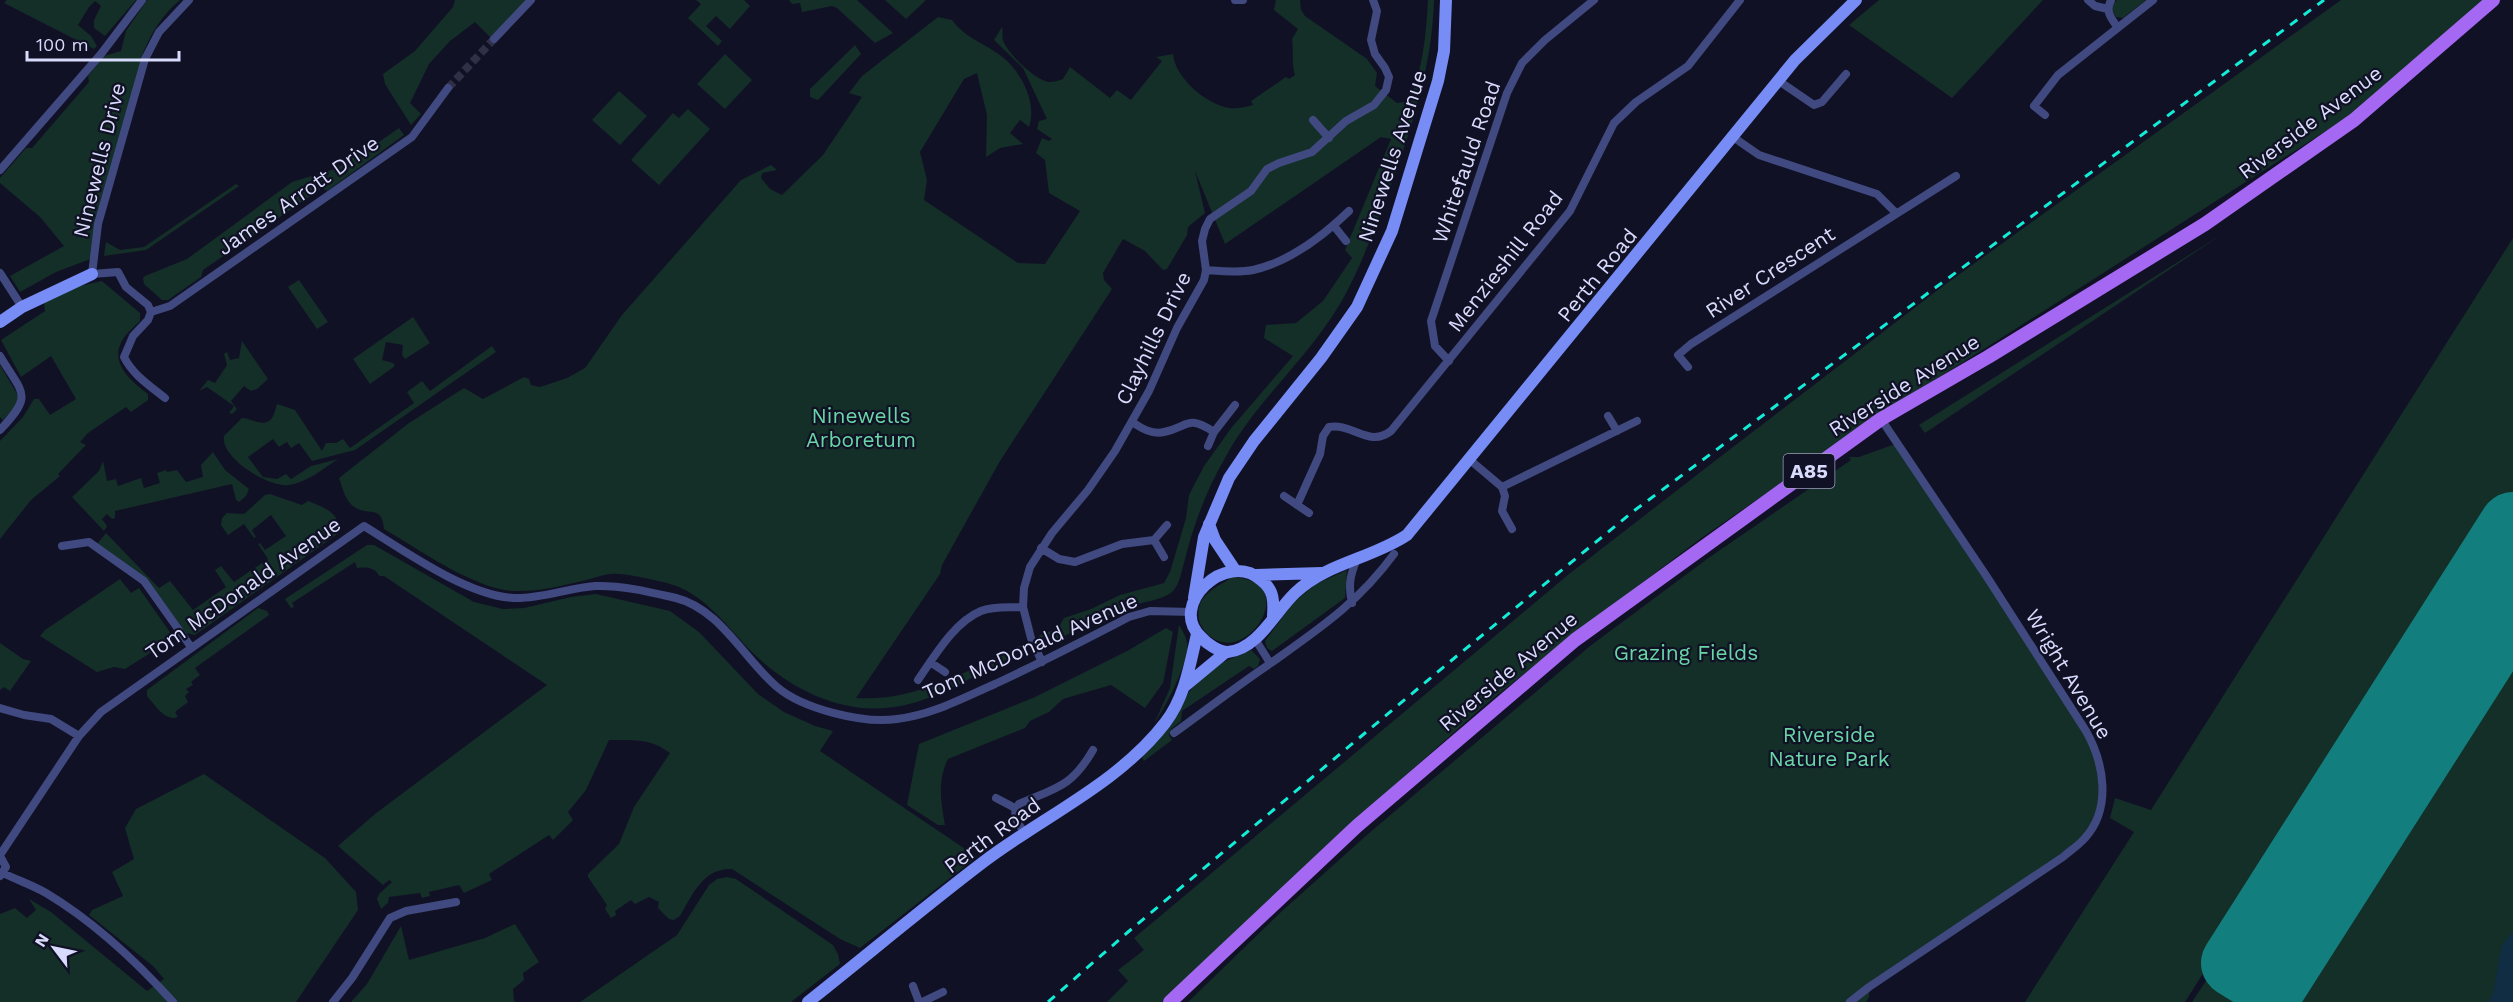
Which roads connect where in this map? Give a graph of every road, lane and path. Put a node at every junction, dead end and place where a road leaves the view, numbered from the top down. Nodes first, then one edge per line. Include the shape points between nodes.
1 (142, 0) edge
2 (189, 0) edge
3 (531, 0) edge
4 (1235, 0) edge
5 (1243, 0) edge
6 (1373, 0) edge
7 (1446, 0) edge
8 (1594, 0) edge
9 (1740, 0) edge
10 (1856, 0) edge
11 (2088, 0) edge
12 (2153, 0) edge
13 (2493, 0) edge
14 (2109, 4) edge
15 (2118, 28) junction
16 (494, 39) tunnel mouth
17 (1846, 74) dead end
18 (1779, 81) junction
19 (448, 88) tunnel mouth
20 (2045, 115) dead end
21 (1313, 120) dead end
22 (1733, 137) junction
23 (1329, 138) junction
24 (0, 170) edge
25 (1956, 176) dead end
26 (1349, 211) dead end
27 (1895, 212) junction
28 (1334, 226) junction
29 (1346, 240) dead end
30 (1206, 270) junction
31 (0, 273) edge
32 (92, 274) junction
33 (22, 307) junction
34 (151, 312) junction
35 (0, 322) edge
36 (0, 356) edge
37 (1449, 361) junction
38 (1688, 367) dead end
39 (165, 398) dead end
40 (1235, 405) dead end
41 (1608, 416) dead end
42 (1881, 419) junction
43 (1638, 421) dead end
44 (1132, 422) junction
45 (0, 430) edge
46 (1617, 431) junction
47 (1214, 432) junction
48 (1208, 446) dead end
49 (1470, 460) junction
50 (1502, 487) junction
51 (1284, 496) dead end
52 (1297, 505) junction
53 (1309, 513) dead end
54 (1209, 524) junction
55 (1167, 525) dead end
56 (1512, 529) dead end
57 (1154, 540) junction
58 (62, 546) dead end
59 (1041, 548) junction
60 (1394, 554) dead end
61 (1164, 557) dead end
62 (1357, 559) junction
63 (1236, 570) junction
64 (1322, 573) junction
65 (1256, 575) junction
66 (1352, 603) junction
67 (1192, 606) junction
68 (1023, 607) junction
69 (1273, 616) junction
70 (1197, 634) junction
71 (1255, 639) junction
72 (191, 647) junction
73 (1226, 652) junction
74 (930, 662) junction
75 (1041, 662) junction
76 (1270, 663) junction
77 (945, 672) dead end
78 (918, 680) dead end
79 (1185, 686) junction
80 (0, 708) edge
81 (1174, 733) dead end
82 (79, 736) junction
83 (1093, 750) dead end
84 (996, 798) dead end
85 (1015, 808) junction
86 (1026, 835) junction
87 (0, 856) edge
88 (2, 875) edge
89 (456, 902) dead end
90 (913, 986) dead end
91 (943, 992) dead end
92 (173, 1002) edge
93 (333, 1002) edge
94 (808, 1002) edge
95 (920, 1002) edge
96 (1170, 1002) edge
97 (1850, 1002) edge

1 - 24 street via 101,54
2 - 32 street, Ninewells Drive via 159,32 145,59 98,224
3 - 16 street
4 - 5 street
6 - 23 street, Clayhills Drive via 1377,11 1371,40 1389,77 1386,90 1374,105 1346,121
7 - 54 street, Ninewells Avenue via 1444,51 1438,81 1392,231 1357,307 1322,358 1254,441 1229,478
8 - 37 street, Whitefauld Road via 1522,63 1507,93 1431,321 1435,346
9 - 37 street, Menzieshill Road via 1688,66 1636,102 1614,123 1570,211
10 - 18 street, Perth Road
11 - 14 street via 2095,6
12 - 15 street
13 - 42 main road, Riverside Avenue / A85 via 2354,120 2205,224
14 - 15 street via 2109,16
15 - 20 street via 2058,75 2034,106
17 - 18 street via 1822,102 1814,105
18 - 22 street, Perth Road
19 - 34 street, James Arrott Drive via 412,137 170,306
21 - 23 street
22 - 27 street via 1759,155 1877,194
22 - 49 street, Perth Road
23 - 30 street, Clayhills Drive via 1312,152 1267,169 1251,191 1210,219 1202,241
25 - 27 street, River Crescent
26 - 28 street, Clayhills Drive
27 - 38 street, River Crescent via 1691,344 1678,355
28 - 29 street
28 - 30 street, Clayhills Drive via 1274,263 1253,270
30 - 44 street, Clayhills Drive
31 - 33 street
32 - 33 street
32 - 34 street via 118,272 126,287 148,304
33 - 35 street
34 - 39 street via 132,336 124,357 137,376
36 - 45 street via 23,401
37 - 52 street, Menzieshill Road via 1383,437 1329,427
40 - 47 street
41 - 46 street
42 - 96 main road, Riverside Avenue / A85 via 1575,640 1356,826
42 - 97 street, Wright Avenue via 2086,731 2101,769 2102,802 2086,838 2063,857
43 - 46 street
44 - 47 street, Clayhills Drive via 1151,432 1192,422
44 - 59 street, Clayhills Drive via 1088,490
46 - 50 street
47 - 48 street
49 - 50 street
49 - 62 street, Perth Road via 1407,535
50 - 56 street via 1502,511
51 - 52 street
52 - 53 street
54 - 63 street
54 - 67 street, Ninewells Avenue
55 - 57 street
57 - 59 street via 1122,544 1075,562 1059,559
57 - 61 street
58 - 72 street via 89,542 144,581
59 - 68 street, Clayhills Drive via 1029,567
60 - 66 street
62 - 64 street, Perth Road
62 - 66 street via 1349,590
63 - 65 street, Perth Road
63 - 67 street via 1217,576 1203,587
64 - 65 street, Perth Road
64 - 69 street, Perth Road
65 - 69 street via 1269,586 1274,600
66 - 76 street
67 - 70 street, Perth Road via 1191,623
67 - 75 street, Tom McDonald Avenue via 1140,613
68 - 74 street via 981,611 956,630
68 - 75 street, Clayhills Drive
69 - 71 street, Perth Road via 1266,630
70 - 73 street
70 - 79 street, Perth Road
71 - 73 street, Perth Road
71 - 76 street
72 - 75 street, Tom McDonald Avenue via 364,526 473,588 513,598 594,586 678,599 704,612 783,692 815,708 852,717 896,720 942,708
72 - 82 street, Tom McDonald Avenue via 101,712
73 - 79 street, Perth Road
74 - 77 street
74 - 78 street
76 - 81 street
79 - 86 street, Perth Road via 1166,722 1134,757
80 - 82 street via 51,719
82 - 87 street, Tom McDonald Avenue
83 - 85 street via 1063,786
84 - 85 street
85 - 86 street via 1015,818
86 - 94 street, Perth Road via 983,862
87 - 88 street, Tom McDonald Avenue via 5,864
88 - 92 street via 44,892 78,914 140,967
89 - 93 street via 406,911 390,918
90 - 95 street
91 - 95 street

